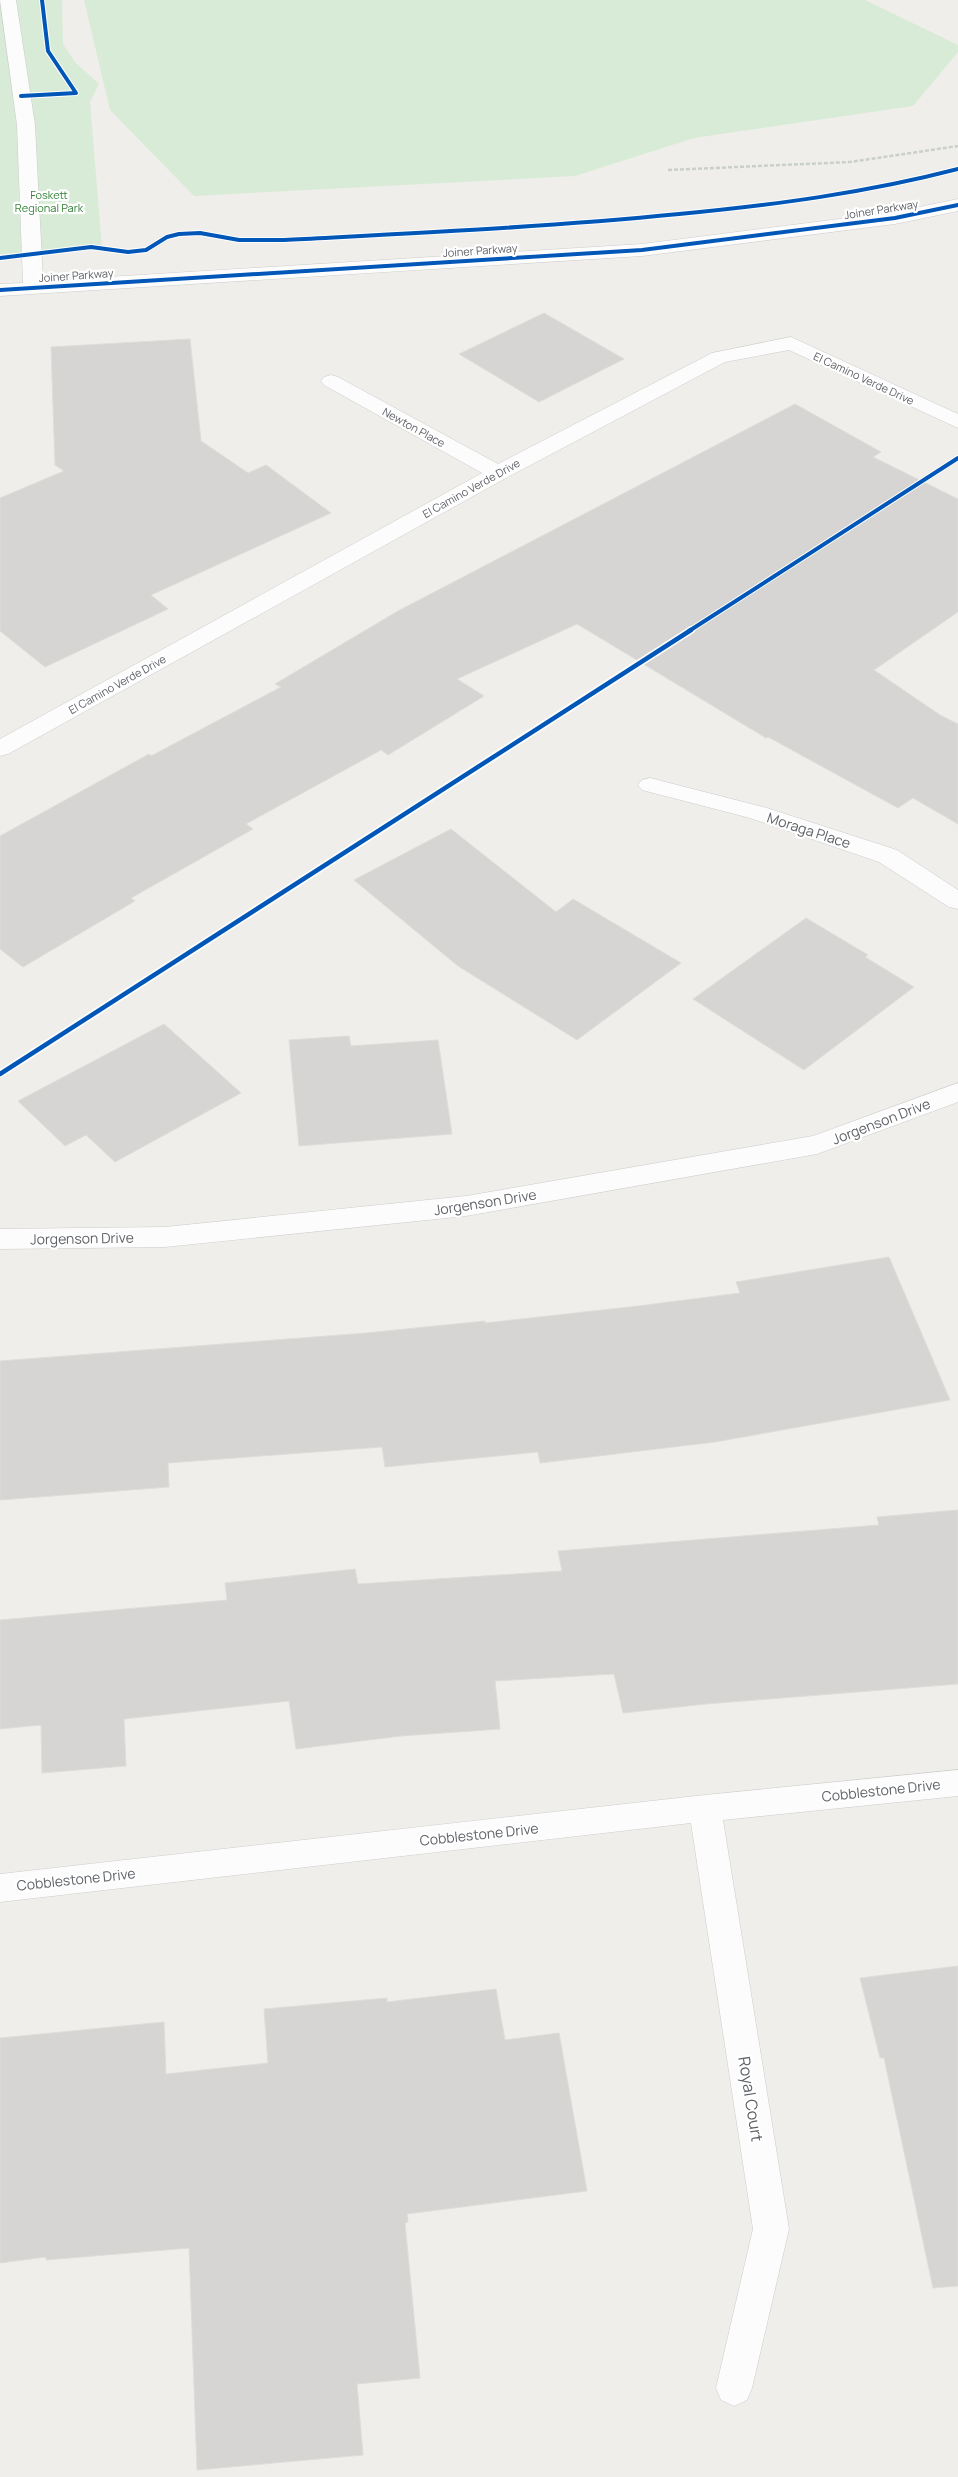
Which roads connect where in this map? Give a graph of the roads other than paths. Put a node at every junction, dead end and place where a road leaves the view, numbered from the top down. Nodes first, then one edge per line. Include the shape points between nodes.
1 (7, 0) edge
2 (958, 205) edge
3 (33, 288) junction
4 (0, 290) edge
5 (330, 381) dead end
6 (958, 422) edge
7 (498, 473) junction
8 (4, 742) edge
9 (650, 785) dead end
10 (958, 902) edge
11 (958, 1092) edge
12 (0, 1239) edge
13 (958, 1783) edge
14 (705, 1808) junction
15 (0, 1888) edge
16 (734, 2388) dead end

1 - 3 street via 26,125
2 - 3 street, Joiner Parkway via 827,228 642,250
3 - 4 street, Joiner Parkway
5 - 7 street, Newton Place
6 - 7 street, El Camino Verde Drive via 791,343 719,356
7 - 8 street, El Camino Verde Drive
9 - 10 street, Moraga Place via 758,813 888,856
11 - 12 street, Jorgenson Drive via 817,1145 466,1206 165,1238
13 - 14 street, Cobblestone Drive
14 - 15 street, Cobblestone Drive
14 - 16 street, Royal Court via 771,2229

